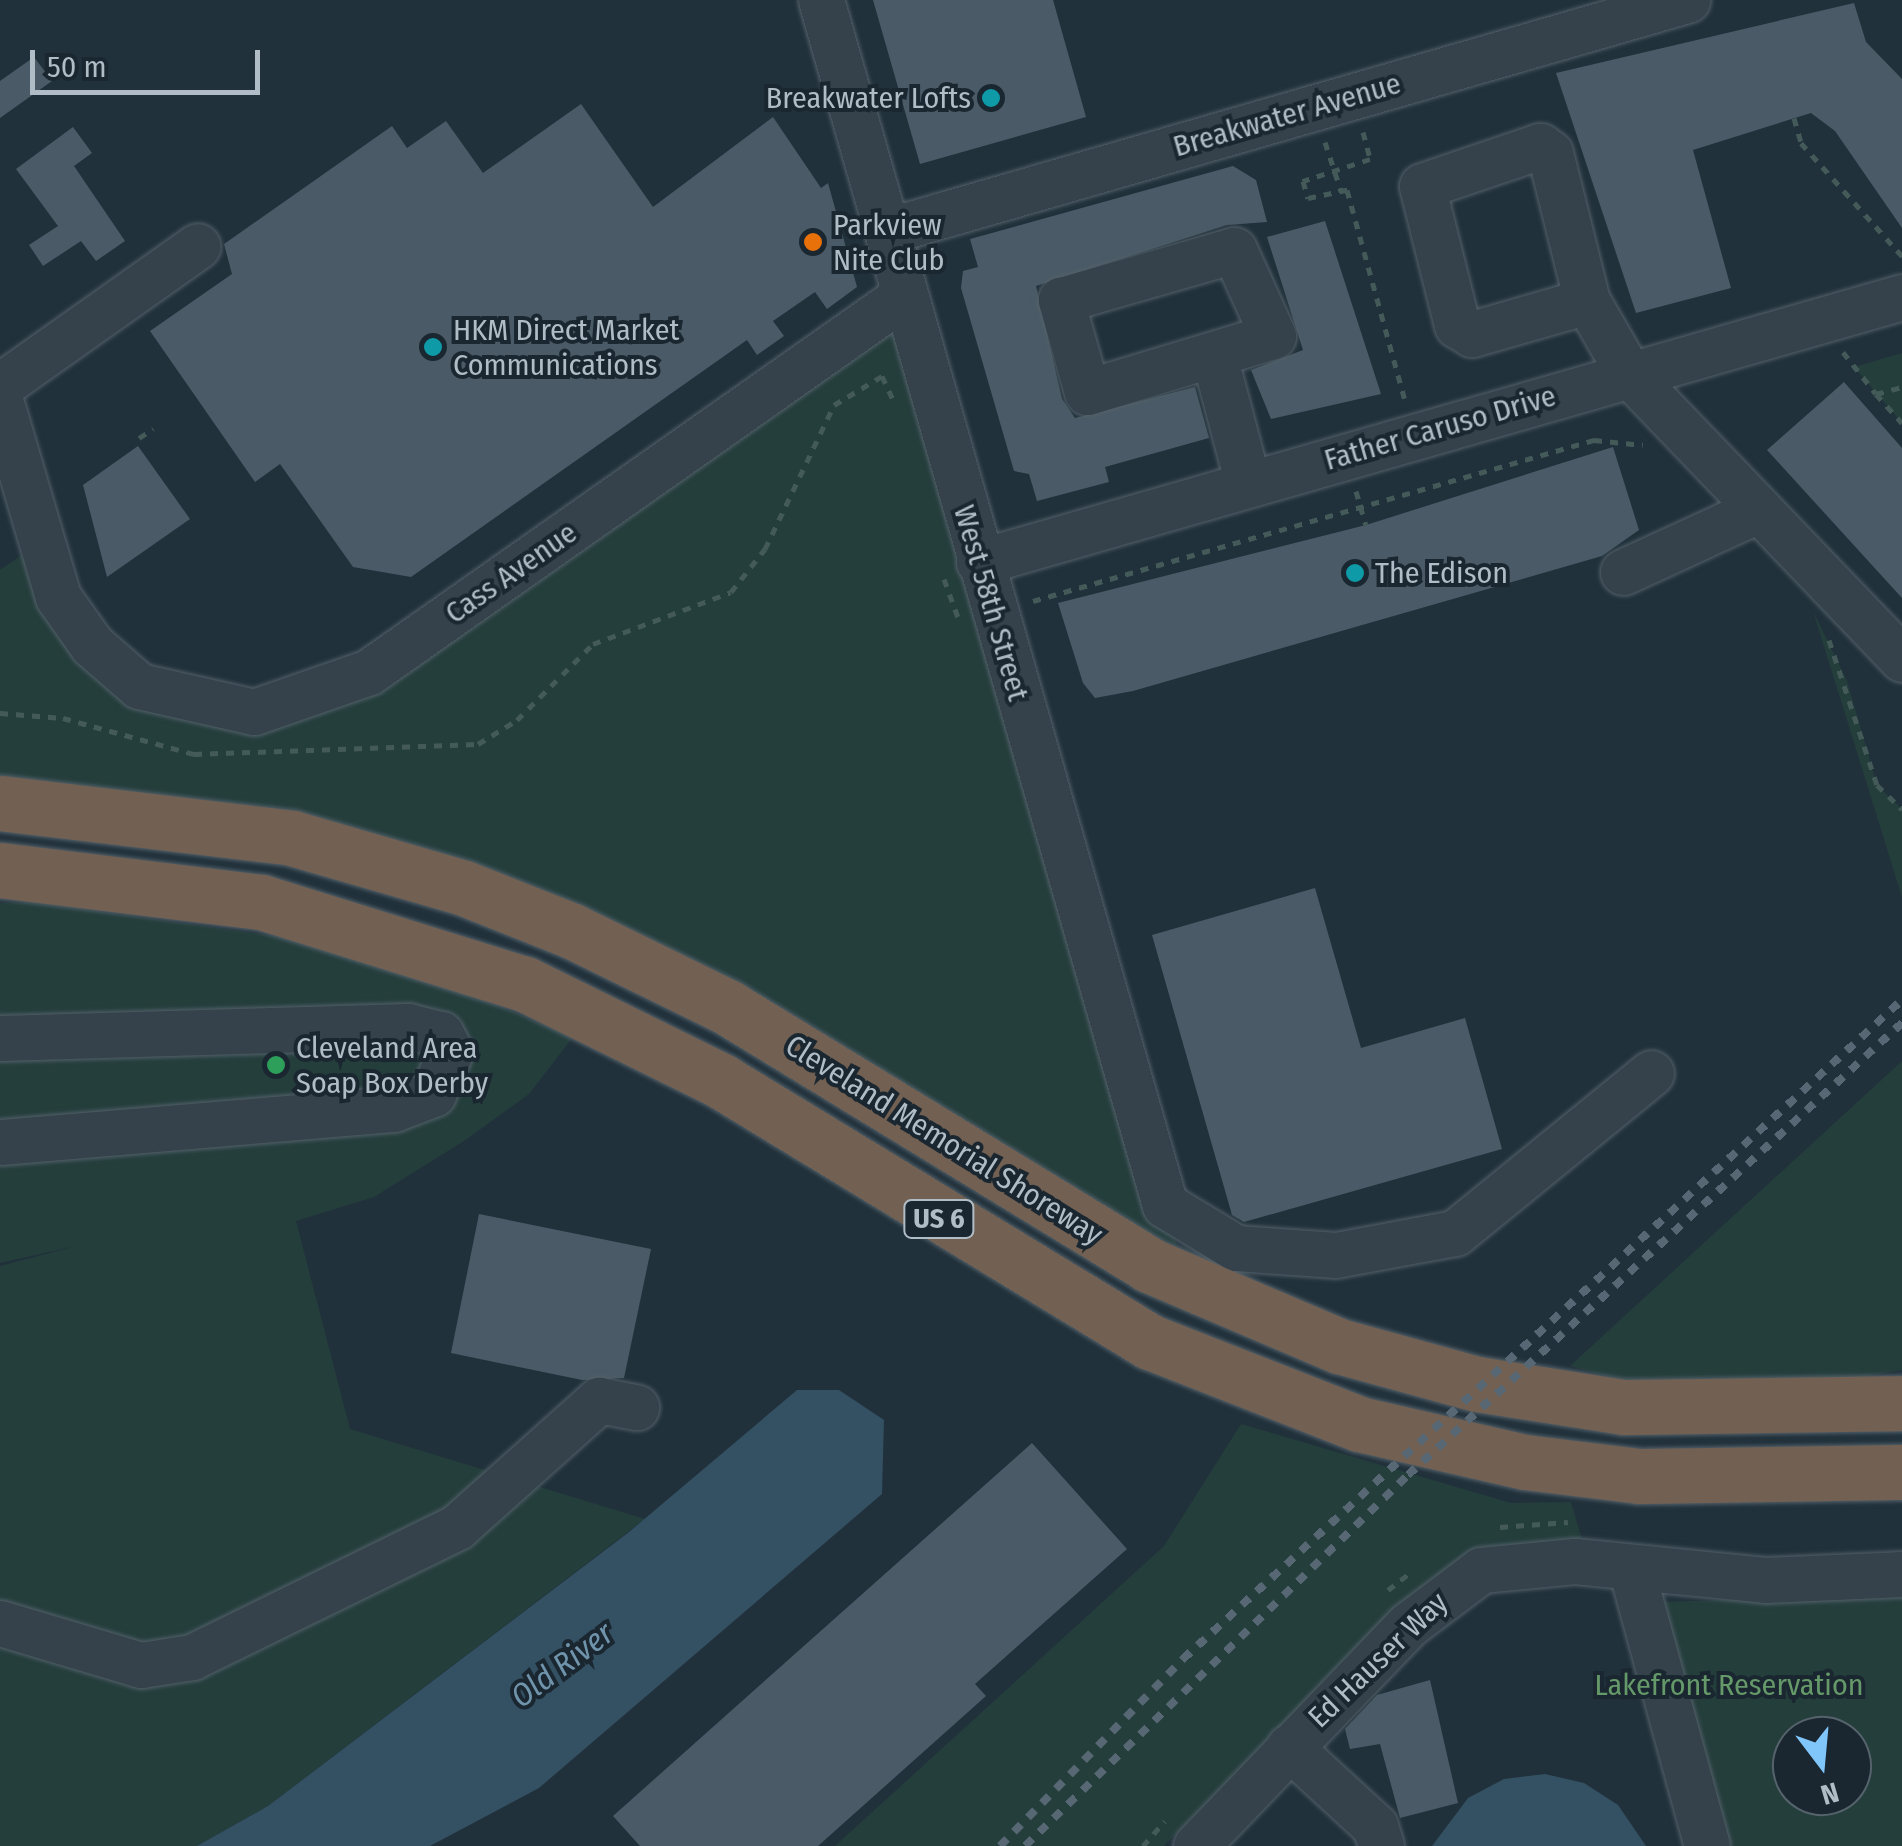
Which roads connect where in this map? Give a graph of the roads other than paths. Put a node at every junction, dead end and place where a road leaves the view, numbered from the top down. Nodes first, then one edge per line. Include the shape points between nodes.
1 (821, 0) edge
2 (1687, 0) edge
3 (887, 231) junction
4 (198, 246) dead end
5 (1902, 297) edge
6 (902, 298) junction
7 (1587, 301) junction
8 (1214, 356) dead end
9 (1628, 374) junction
10 (0, 386) edge
11 (0, 400) edge
12 (1248, 484) junction
13 (1758, 510) junction
14 (979, 562) junction
15 (1623, 572) dead end
16 (1902, 659) edge
17 (0, 803) edge
18 (0, 870) edge
19 (0, 1038) edge
20 (1651, 1073) dead end
21 (0, 1142) edge
22 (1902, 1403) edge
23 (636, 1407) dead end
24 (1902, 1472) edge
25 (1631, 1568) junction
26 (1902, 1574) edge
27 (0, 1623) edge
28 (1290, 1747) junction
29 (1196, 1846) edge
30 (1381, 1846) edge
31 (1707, 1846) edge

1 - 3 street, West 58th Street
2 - 3 street, Breakwater Avenue
3 - 6 street, West 58th Street
4 - 10 street
5 - 9 street, Father Caruso Drive
6 - 11 street, Cass Avenue via 369,672 298,704 214,710 138,686 92,645 58,597
6 - 14 street, West 58th Street
7 - 7 street via 1550,153 1540,146 1422,186 1457,325 1472,334
7 - 9 street
8 - 12 street
9 - 12 street, Father Caruso Drive
9 - 13 street
12 - 14 street, Father Caruso Drive
13 - 15 street
13 - 16 street
14 - 20 street, West 58th Street via 1165,1204 1236,1248 1336,1254 1455,1233
17 - 22 highway, Cleveland Memorial Shoreway / US 6 via 292,838 464,888 572,931 727,1007 1136,1258 1339,1346 1476,1384 1624,1407 1739,1412
18 - 24 highway, US 6 via 261,902 525,984 720,1081 1150,1342 1359,1424 1600,1473 1747,1481
19 - 21 street via 408,1026 440,1034 450,1052 433,1094 405,1107
23 - 27 street via 599,1400 457,1528 192,1657 141,1665
25 - 26 street, Ed Hauser Way via 1764,1580
25 - 28 street, Ed Hauser Way via 1526,1561 1481,1570 1408,1625
25 - 31 street
28 - 29 street, Ed Hauser Way
28 - 30 street via 1376,1826

